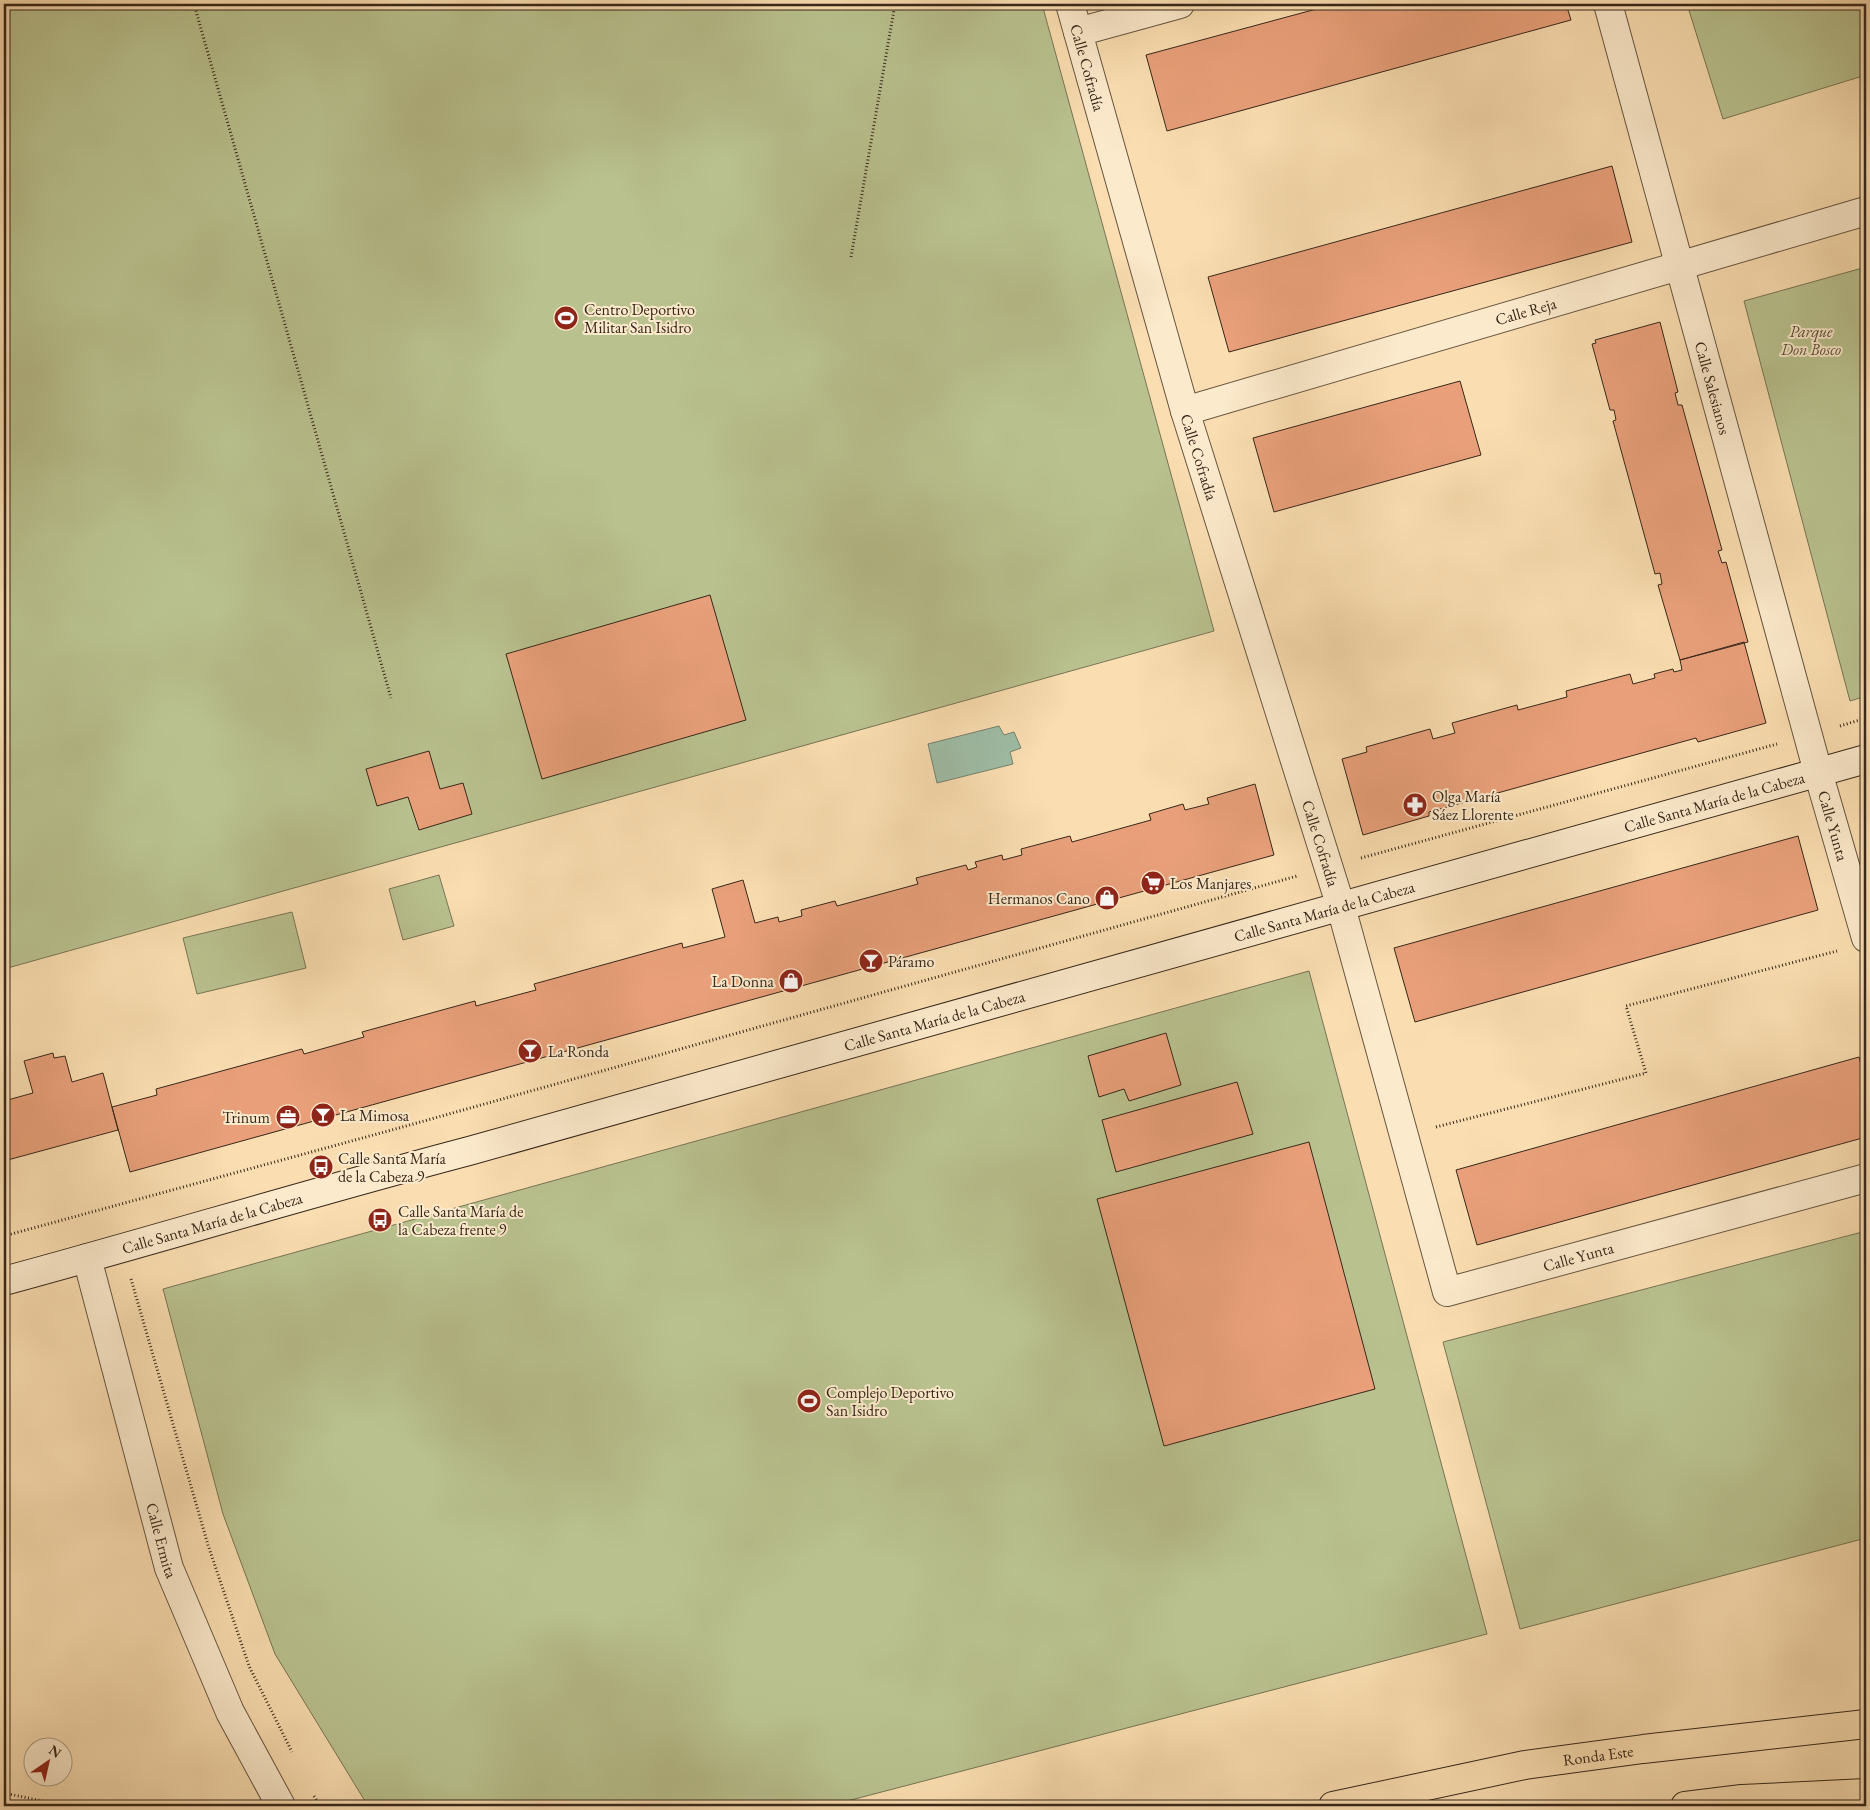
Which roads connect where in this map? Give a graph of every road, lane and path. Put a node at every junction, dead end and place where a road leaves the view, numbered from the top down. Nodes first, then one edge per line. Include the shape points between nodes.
1 (194, 4) edge
2 (895, 4) edge
3 (1070, 4) edge
4 (1180, 4) edge
5 (1608, 4) edge
6 (1078, 32) junction
7 (1866, 211) edge
8 (851, 257) dead end
9 (1680, 266) junction
10 (1185, 411) junction
11 (391, 698) dead end
12 (1866, 718) edge
13 (1808, 735) junction
14 (1866, 759) edge
15 (1818, 772) junction
16 (1328, 867) junction
17 (1341, 907) junction
18 (1857, 943) edge
19 (1404, 1135) junction
20 (1866, 1178) edge
21 (4, 1236) edge
22 (87, 1258) junction
23 (130, 1276) dead end
24 (4, 1281) edge
25 (1866, 1724) edge
26 (293, 1754) dead end
27 (311, 1789) dead end
28 (4, 1793) edge
29 (1866, 1793) edge
30 (66, 1806) edge
31 (282, 1806) edge
32 (320, 1806) edge
33 (1333, 1806) edge
34 (1685, 1806) edge

1 - 11 path
2 - 8 path
3 - 6 street, Calle Cofradía
4 - 6 street
5 - 9 street, Calle Salesianos
6 - 10 street, Calle Cofradía
7 - 9 street, Calle Reja
9 - 10 street, Calle Reja
9 - 13 street, Calle Salesianos
10 - 16 street, Calle Cofradía
12 - 13 path
13 - 15 street, Calle Salesianos
13 - 16 path
14 - 15 street, Calle Santa María de la Cabeza
15 - 17 street, Calle Santa María de la Cabeza
15 - 18 street, Calle Yunta
16 - 17 street, Calle Cofradía
16 - 21 path
17 - 19 street, Calle Yunta
17 - 22 street, Calle Santa María de la Cabeza
18 - 19 path via 1626,1006 1646,1073
19 - 20 street, Calle Yunta via 1447,1292
22 - 24 street, Calle Santa María de la Cabeza
22 - 31 street, Calle Ermita via 169,1568 230,1712
23 - 26 path via 208,1545 249,1666
25 - 33 highway, Ronda Este via 1526,1765
27 - 32 path
28 - 30 path
29 - 34 highway via 1742,1799

